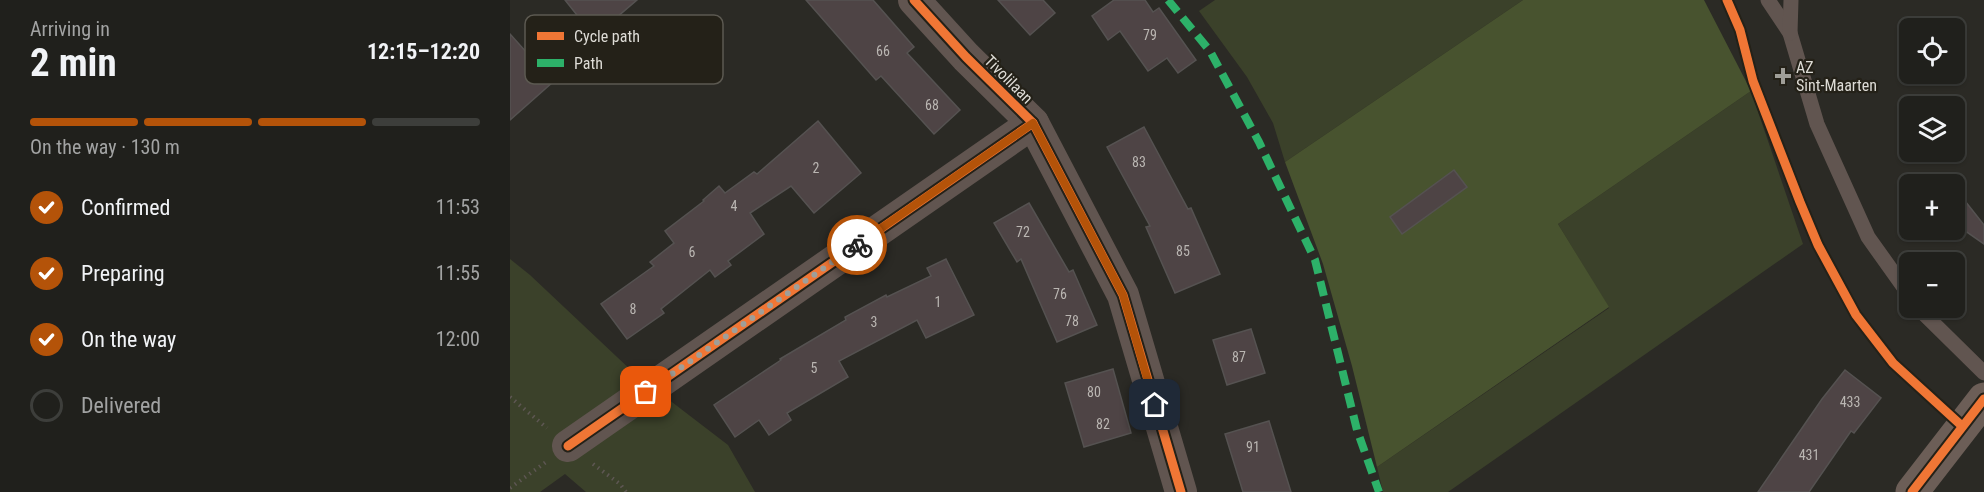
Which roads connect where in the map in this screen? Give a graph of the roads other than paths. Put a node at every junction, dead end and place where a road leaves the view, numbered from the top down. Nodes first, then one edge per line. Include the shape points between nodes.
1 (914, 0) edge
2 (1768, 0) edge
3 (1791, 0) edge
4 (1790, 33) junction
5 (1033, 123) junction
6 (1899, 281) edge
7 (1928, 318) edge
8 (1984, 373) edge
9 (1984, 399) edge
10 (568, 446) road end
11 (1181, 492) edge
12 (1912, 492) edge

1 - 5 street, Tivolilaan
2 - 4 lane
3 - 4 lane
4 - 6 lane via 1817,124 1835,165 1868,237
5 - 10 street
5 - 11 street, Tivolilaan via 1123,295
7 - 8 lane
9 - 12 main road

